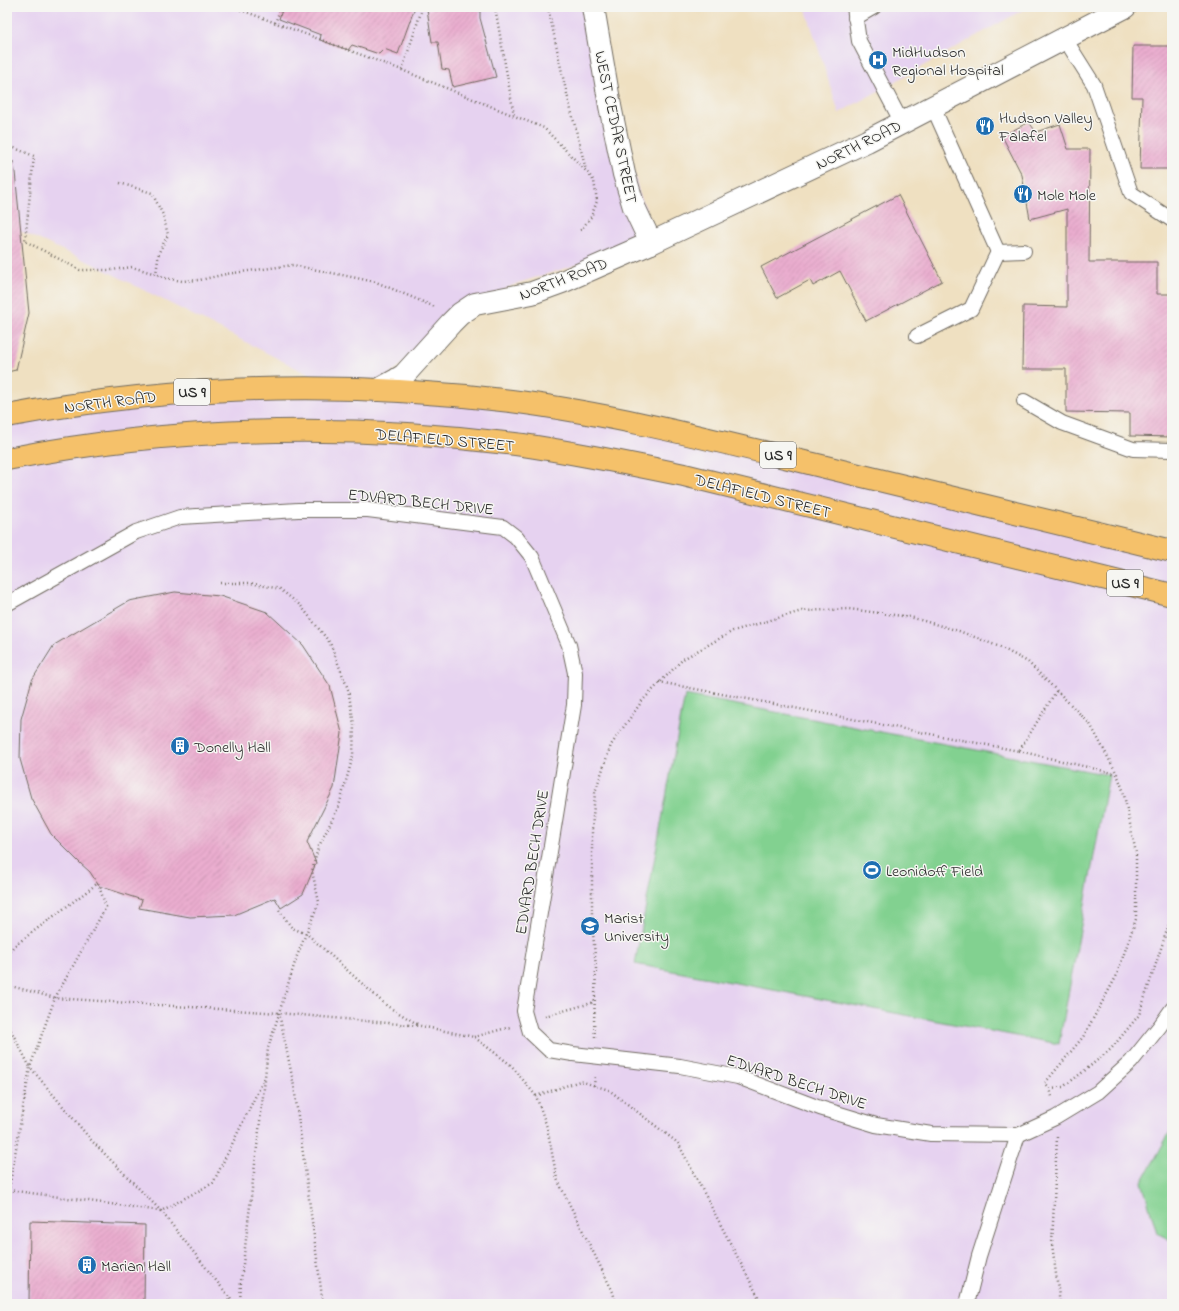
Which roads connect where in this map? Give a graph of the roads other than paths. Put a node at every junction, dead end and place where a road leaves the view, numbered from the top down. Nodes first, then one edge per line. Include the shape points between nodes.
1 (593, 7) edge
2 (874, 7) edge
3 (1125, 7) edge
4 (854, 12) edge
5 (1107, 14) edge
6 (1065, 39) junction
7 (934, 106) junction
8 (902, 123) junction
9 (1172, 220) edge
10 (647, 245) junction
11 (1024, 251) dead end
12 (998, 252) junction
13 (917, 336) dead end
14 (378, 390) junction
15 (1024, 401) dead end
16 (7, 416) edge
17 (1172, 450) edge
18 (7, 459) edge
19 (1172, 551) edge
20 (1172, 595) edge
21 (7, 604) edge
22 (1172, 1009) edge
23 (1018, 1135) junction
24 (967, 1304) edge

1 - 10 street, WEST CEDAR STREET via 624,174
2 - 4 lane
3 - 5 street, NORTH ROAD
4 - 8 lane via 859,41
5 - 6 street, NORTH ROAD
6 - 7 street, NORTH ROAD
6 - 9 lane via 1094,85 1132,193
7 - 8 street, NORTH ROAD
7 - 12 lane
8 - 10 street, NORTH ROAD
10 - 14 street, NORTH ROAD via 532,293 475,304 460,314 404,375
11 - 12 lane
12 - 13 lane via 971,309
14 - 16 highway, NORTH ROAD / US 9 via 292,388 194,392 106,400
14 - 19 highway, US 9 via 511,401 643,423
15 - 17 lane via 1062,423 1133,449
18 - 20 highway, DELAFIELD STREET / US 9 via 84,446 172,436 260,431 348,431 481,441 613,460 684,475
21 - 23 lane, EDVARD BECH DRIVE via 136,532 180,517 298,510 368,510 504,526 532,557 569,645 575,674 574,705 524,1011 530,1032 549,1050 680,1066 738,1077 820,1108 876,1125 931,1134
22 - 23 lane, EDVARD BECH DRIVE via 1131,1062 1098,1092 1055,1118
23 - 24 lane via 978,1256

